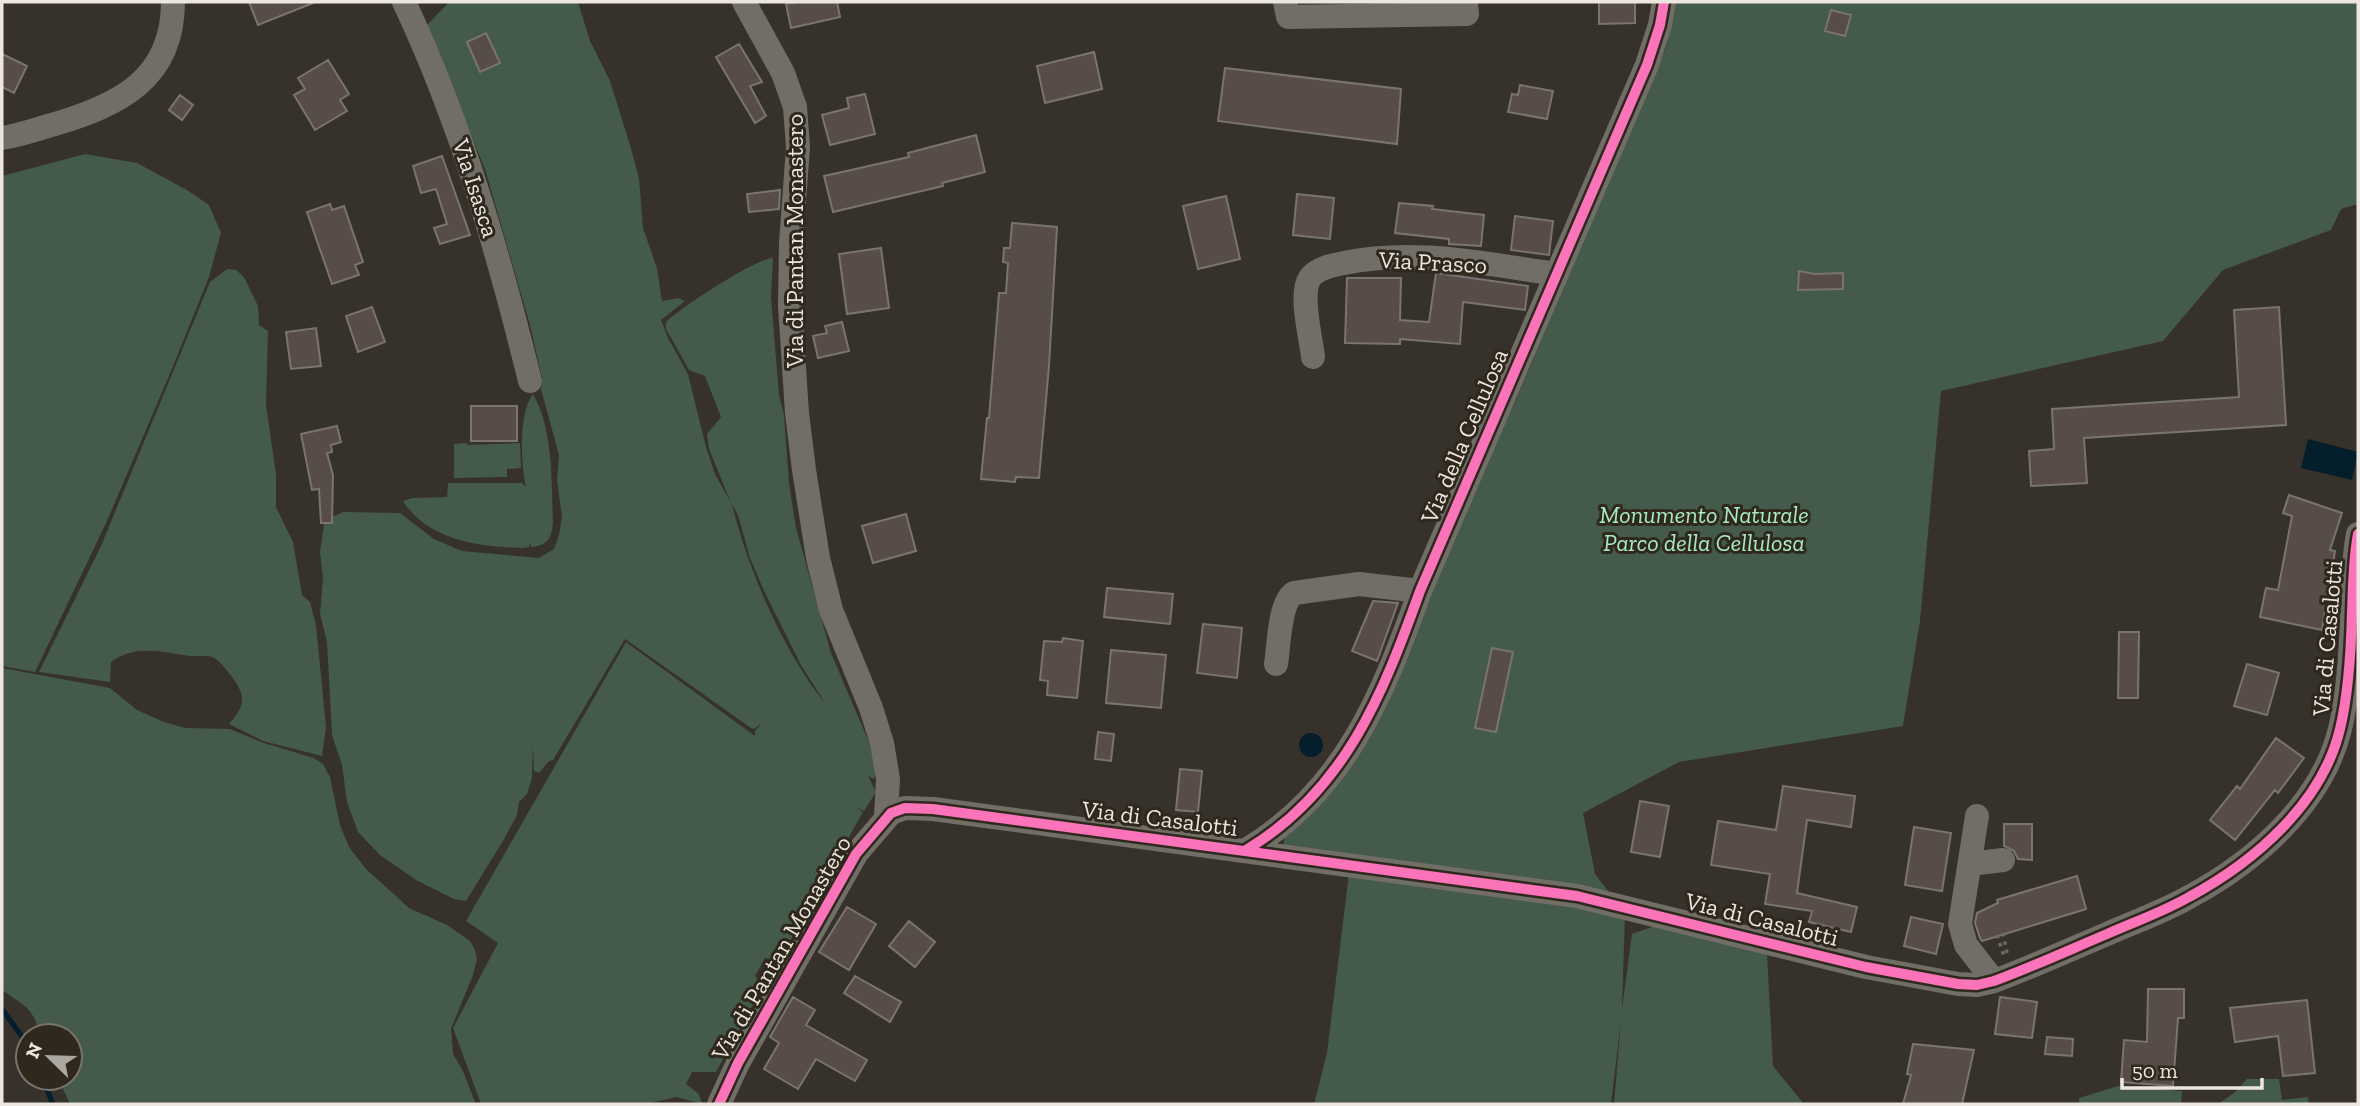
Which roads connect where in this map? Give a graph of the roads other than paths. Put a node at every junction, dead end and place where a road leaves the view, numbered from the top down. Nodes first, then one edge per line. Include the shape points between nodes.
1 (173, 2) edge
2 (404, 2) edge
3 (744, 2) edge
4 (1285, 2) edge
5 (1466, 2) edge
6 (1664, 2) edge
7 (2, 138) edge
8 (1557, 274) junction
9 (1313, 357) dead end
10 (530, 381) dead end
11 (2358, 534) edge
12 (1420, 591) junction
13 (2355, 645) edge
14 (1276, 664) dead end
15 (886, 816) junction
16 (1977, 816) dead end
17 (1246, 850) junction
18 (2003, 860) dead end
19 (1970, 864) junction
20 (1960, 924) junction
21 (1957, 960) dead end
22 (2003, 967) junction
23 (719, 1104) edge

1 - 7 street via 164,46 134,90 85,115
2 - 10 street, Via Isasca via 450,111 482,204
3 - 15 street, Via di Pantan Monastero via 783,73 795,107 790,306 804,470 828,600 882,743 888,779
4 - 5 street via 1288,17 1467,14
6 - 8 street, Via della Cellulosa via 1647,65
8 - 9 street, Via Prasco via 1415,256 1371,258 1321,269 1311,276 1305,292
8 - 12 street, Via della Cellulosa
11 - 13 street, Via di Casalotti
12 - 14 street via 1359,584 1294,593 1284,609
12 - 17 street, Via della Cellulosa via 1394,665 1346,754 1287,821
13 - 22 street, Via di Casalotti via 2333,754 2312,791 2276,833 2235,868 2189,897
15 - 17 street, Via di Casalotti via 901,808 933,809
15 - 23 street, Via di Pantan Monastero via 841,878
16 - 19 street
17 - 22 street, Via di Casalotti via 1577,896 1866,967 1958,984 1977,985
18 - 19 street
19 - 20 street
20 - 21 street
20 - 22 street via 1966,945

